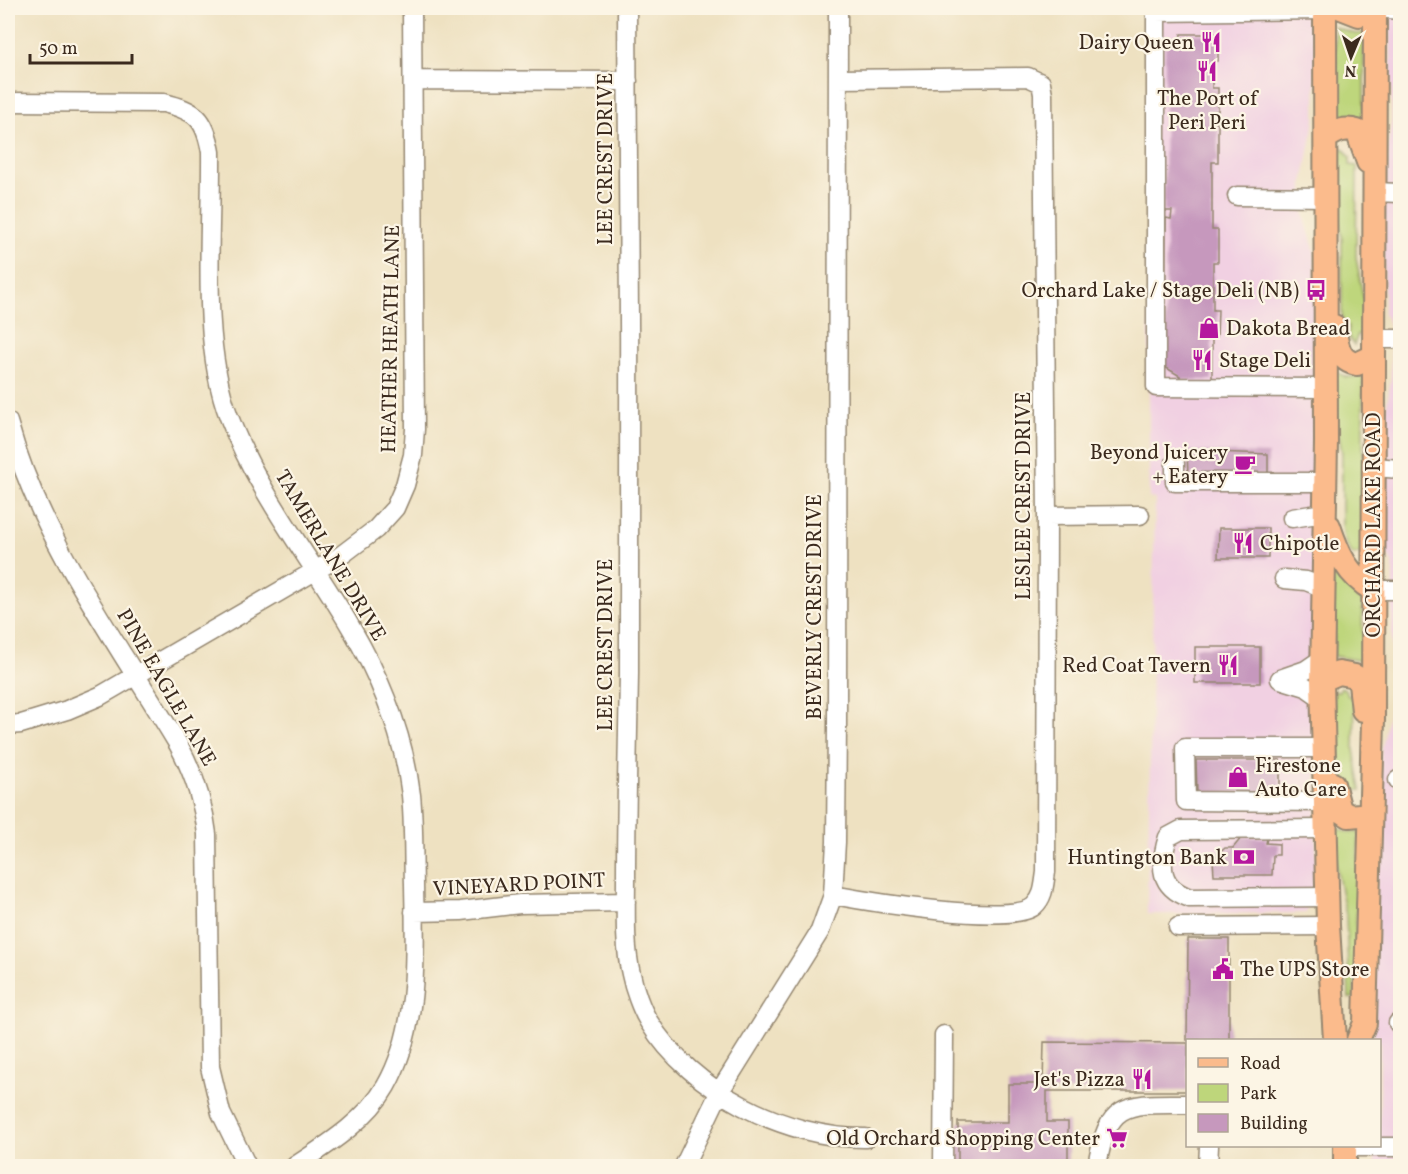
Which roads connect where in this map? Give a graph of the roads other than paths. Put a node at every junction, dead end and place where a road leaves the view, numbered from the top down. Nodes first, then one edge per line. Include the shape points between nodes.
1 (412, 8) edge
2 (627, 8) edge
3 (838, 8) edge
4 (1331, 8) edge
5 (1375, 8) edge
6 (1401, 10) edge
7 (838, 79) junction
8 (414, 80) junction
9 (628, 81) junction
10 (8, 102) edge
11 (1326, 138) junction
12 (1374, 192) junction
13 (1401, 193) edge
14 (1237, 196) dead end
15 (1326, 196) junction
16 (1326, 292) junction
17 (1401, 339) edge
18 (1374, 347) junction
19 (1326, 388) junction
20 (8, 422) edge
21 (1175, 463) dead end
22 (1374, 467) junction
23 (1401, 469) edge
24 (1325, 482) junction
25 (1324, 513) junction
26 (1140, 515) dead end
27 (1047, 516) junction
28 (1292, 518) dead end
29 (314, 572) junction
30 (1284, 579) dead end
31 (1324, 588) junction
32 (1373, 590) junction
33 (1401, 590) edge
34 (137, 676) junction
35 (1322, 679) junction
36 (8, 725) edge
37 (1324, 751) junction
38 (1371, 780) junction
39 (1325, 802) junction
40 (1370, 814) junction
41 (1325, 829) junction
42 (833, 895) junction
43 (1327, 897) junction
44 (626, 902) junction
45 (414, 912) junction
46 (1328, 926) junction
47 (1178, 927) dead end
48 (1331, 976) junction
49 (1361, 1032) edge
50 (944, 1035) dead end
51 (1335, 1039) edge
52 (720, 1091) junction
53 (1186, 1104) edge
54 (866, 1138) dead end
55 (1209, 1147) edge
56 (1401, 1147) edge
57 (1345, 1153) edge
58 (247, 1167) edge
59 (295, 1167) edge
60 (684, 1167) edge
61 (943, 1167) edge
62 (1096, 1167) edge
63 (1208, 1167) edge

1 - 8 street, HEATHER HEATH LANE
2 - 9 street, LEE CREST DRIVE
3 - 7 street, BEVERLY CREST DRIVE
4 - 5 main road via 1359,15
4 - 11 main road
4 - 19 street via 1156,12 1156,387
5 - 6 street
5 - 12 main road, ORCHARD LAKE ROAD
7 - 27 street, LESLEE CREST DRIVE via 1028,77 1041,83 1045,113
7 - 42 street, BEVERLY CREST DRIVE
8 - 9 street
8 - 29 street, HEATHER HEATH LANE via 413,455 395,508 376,529
9 - 44 street, LEE CREST DRIVE
10 - 29 street, TAMERLANE DRIVE via 164,103 185,108 201,120 211,152 212,341 220,386 228,417 253,469
11 - 12 main road via 1339,130 1357,131
11 - 15 main road
12 - 13 street
12 - 18 main road, ORCHARD LAKE ROAD
14 - 15 street
15 - 16 main road
16 - 18 main road via 1340,354 1357,364
16 - 19 main road
17 - 18 street
18 - 22 main road, ORCHARD LAKE ROAD
19 - 24 main road
20 - 34 street, PINE EAGLE LANE via 19,463 38,506
21 - 24 street via 1175,482
22 - 23 street
22 - 32 main road, ORCHARD LAKE ROAD
24 - 25 main road
25 - 28 street
25 - 31 main road
25 - 32 main road via 1346,567 1357,581
26 - 27 street
27 - 42 street, LESLEE CREST DRIVE via 1046,872 1042,894 1033,908 1012,914 901,908
29 - 34 street, HEATHER HEATH LANE
29 - 45 street, TAMERLANE DRIVE via 358,642 381,688 402,749 411,795
30 - 31 street
31 - 35 main road
32 - 33 street
32 - 38 main road, ORCHARD LAKE ROAD
34 - 36 street, HEATHER HEATH LANE via 67,710
34 - 58 street, PINE EAGLE LANE via 192,770 204,805 210,1067 221,1113
35 - 37 main road
35 - 38 main road via 1349,673 1360,684
37 - 39 main road
37 - 39 street via 1185,748 1186,801
37 - 40 main road via 1340,810 1349,816
38 - 40 main road, ORCHARD LAKE ROAD
39 - 41 main road
40 - 49 main road, ORCHARD LAKE ROAD
41 - 43 main road
41 - 43 street via 1181,830 1168,837 1165,882 1173,892 1190,898
42 - 52 street, BEVERLY CREST DRIVE via 820,931
43 - 46 main road
44 - 45 street, VINEYARD POINT
44 - 52 street, LEE CREST DRIVE via 630,974 648,1021 677,1058
45 - 59 street, TAMERLANE DRIVE via 412,1003 404,1040 386,1087 357,1121
46 - 47 street
46 - 48 main road
48 - 49 main road via 1345,1024
48 - 51 main road
50 - 61 street
52 - 54 street, LEE CREST DRIVE via 780,1123 814,1134
52 - 60 street, BEVERLY CREST DRIVE
53 - 62 street via 1142,1104 1121,1110 1107,1128
55 - 63 street
56 - 57 street

